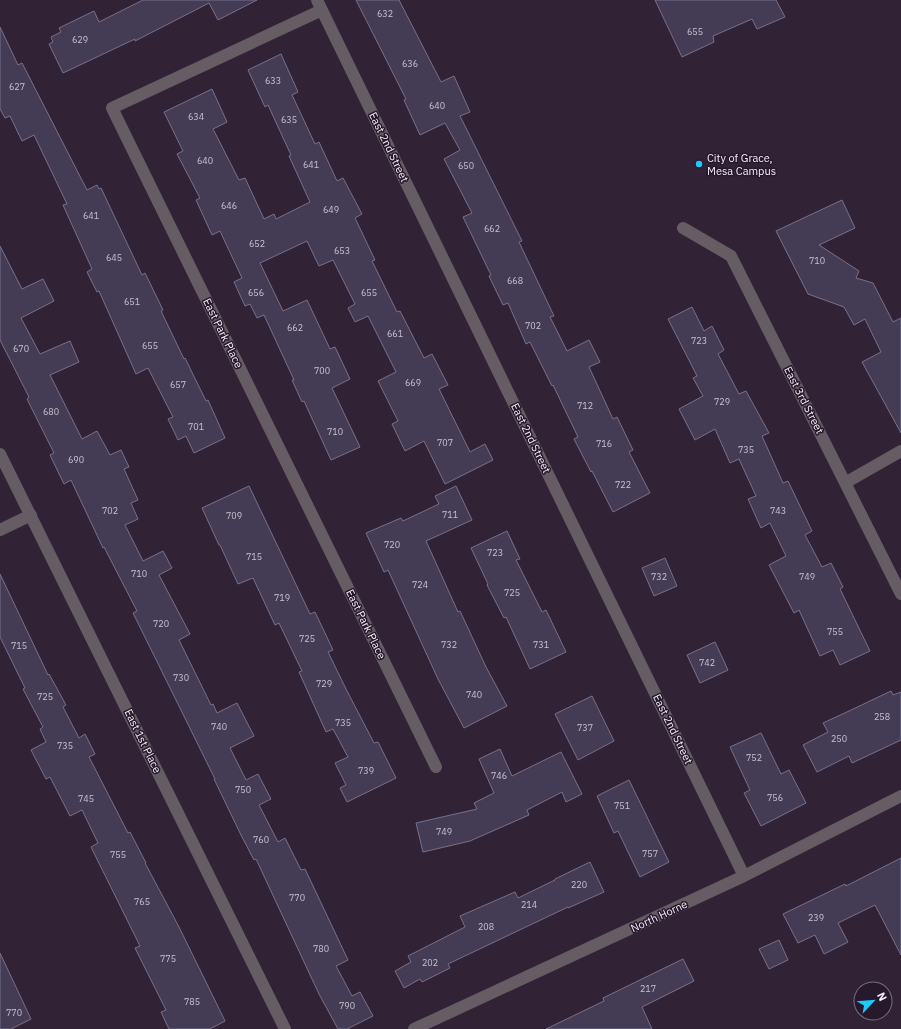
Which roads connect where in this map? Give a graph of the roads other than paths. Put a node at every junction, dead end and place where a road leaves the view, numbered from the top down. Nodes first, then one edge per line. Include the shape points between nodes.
1 (320, 5) edge
2 (683, 228) dead end
3 (901, 451) edge
4 (0, 454) edge
5 (845, 482) junction
6 (31, 515) junction
7 (0, 530) edge
8 (901, 594) edge
9 (436, 767) dead end
10 (901, 796) edge
11 (744, 876) junction
12 (285, 1029) edge
13 (414, 1029) edge

1 - 9 street, East Park Place via 112,108
1 - 11 street, East 2nd Street
2 - 5 street, East 3rd Street via 731,256
3 - 5 street
4 - 6 street, East 1st Place
5 - 8 street, East 3rd Street
6 - 7 street
6 - 12 street, East 1st Place
10 - 11 street, North Horne
11 - 13 street, North Horne

